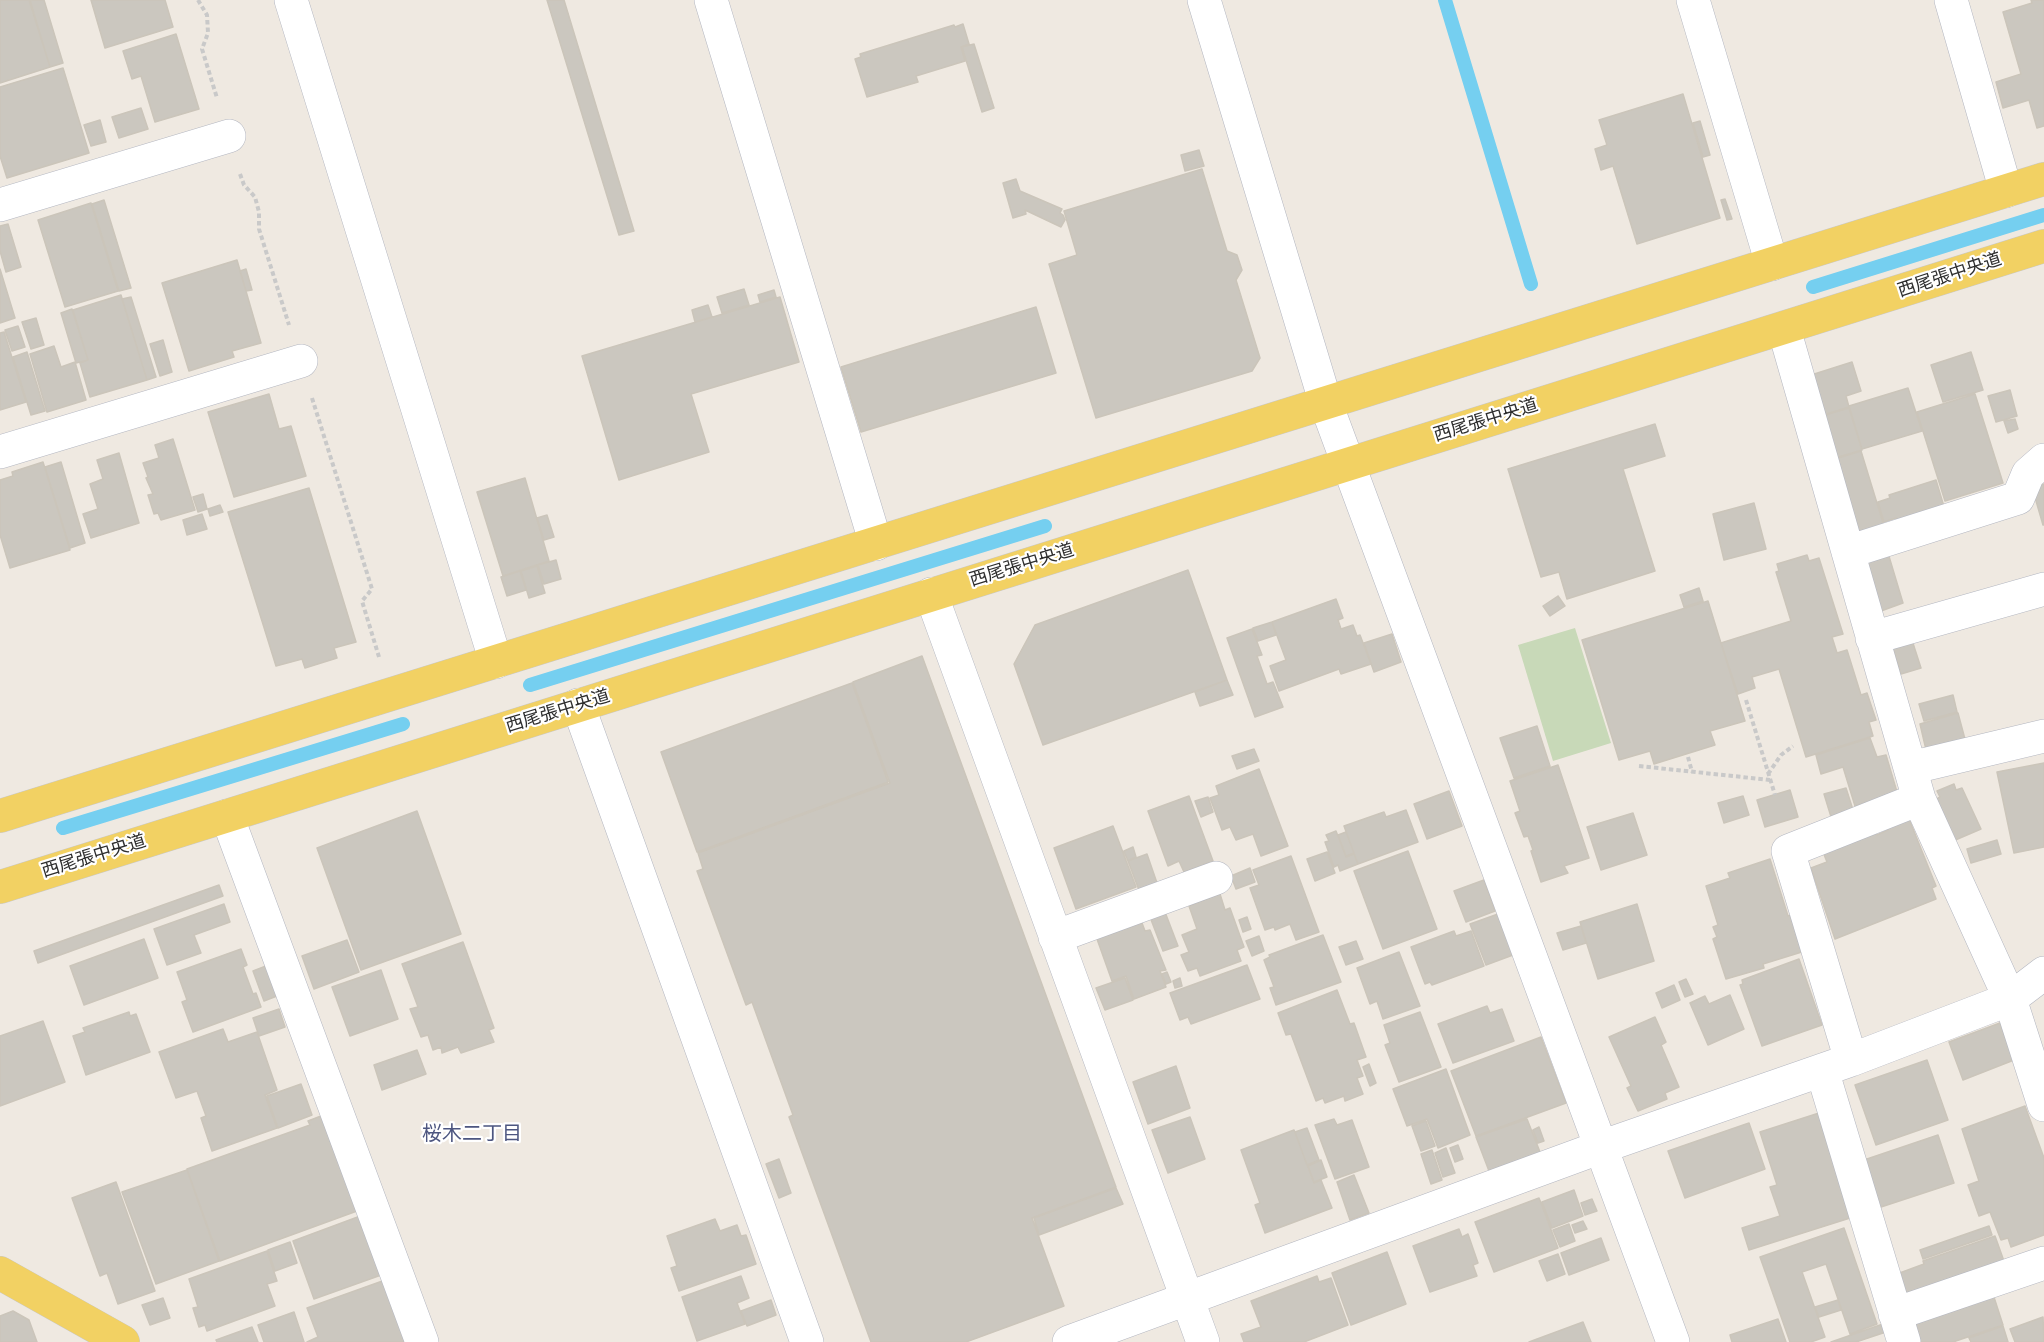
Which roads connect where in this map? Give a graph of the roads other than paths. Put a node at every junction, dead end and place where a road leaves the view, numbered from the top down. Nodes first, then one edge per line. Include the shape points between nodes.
1 (291, 0) edge
2 (711, 0) edge
3 (1204, 0) edge
4 (1693, 0) edge
5 (1951, 0) edge
6 (229, 136) dead end
7 (2044, 180) edge
8 (2006, 191) junction
9 (0, 205) edge
10 (2044, 246) edge
11 (1772, 264) junction
12 (1784, 329) junction
13 (301, 361) dead end
14 (1326, 404) junction
15 (0, 452) edge
16 (2044, 460) edge
17 (1348, 464) junction
18 (876, 544) junction
19 (1848, 552) junction
20 (2044, 589) edge
21 (931, 594) junction
22 (1872, 638) junction
23 (496, 662) junction
24 (578, 705) junction
25 (2044, 736) edge
26 (1910, 768) junction
27 (1919, 799) junction
28 (0, 816) edge
29 (227, 816) junction
30 (1216, 878) dead end
31 (0, 887) edge
32 (1055, 937) junction
33 (2044, 973) edge
34 (2010, 999) junction
35 (1837, 1065) junction
36 (2044, 1105) edge
37 (1601, 1147) junction
38 (2044, 1263) edge
39 (0, 1273) edge
40 (1187, 1299) junction
41 (1899, 1328) edge
42 (123, 1342) edge
43 (422, 1342) edge
44 (807, 1342) edge
45 (1069, 1342) edge
46 (1203, 1342) edge
47 (1673, 1342) edge

1 - 23 street
2 - 18 street
3 - 14 street
4 - 11 street
5 - 8 street
6 - 9 street
7 - 8 main road
8 - 11 main road
10 - 12 main road, 西尾張中央道
11 - 14 main road
12 - 17 main road, 西尾張中央道
12 - 19 street
13 - 15 street
14 - 17 street
14 - 18 main road
16 - 19 street via 2028,474 2018,498
17 - 21 main road, 西尾張中央道
17 - 37 street
18 - 23 main road
19 - 22 street
20 - 22 street
21 - 24 main road, 西尾張中央道
21 - 32 street
22 - 26 street
23 - 28 main road
24 - 29 main road, 西尾張中央道
24 - 44 street
25 - 26 street
26 - 27 street
27 - 34 street
27 - 35 street via 1788,851
29 - 31 main road, 西尾張中央道
29 - 43 street
30 - 32 street
32 - 40 street
33 - 34 street
34 - 35 street
34 - 36 street
35 - 37 street
35 - 41 street
37 - 40 street
37 - 47 street
38 - 41 street
39 - 42 main road
40 - 45 street
40 - 46 street

